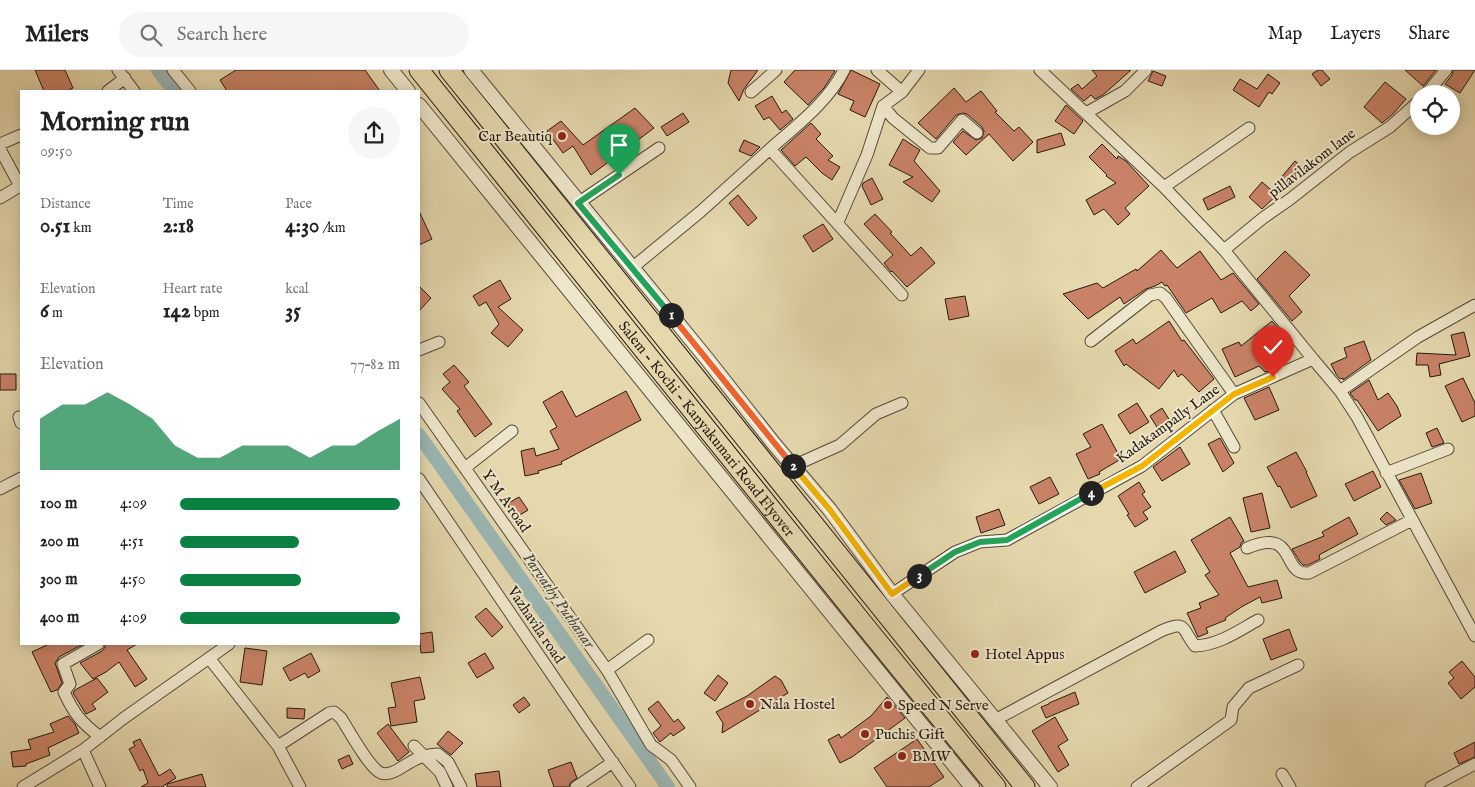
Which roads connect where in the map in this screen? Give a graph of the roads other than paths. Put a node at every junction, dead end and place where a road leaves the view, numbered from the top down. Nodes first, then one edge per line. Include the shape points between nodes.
1 (173, 70) edge
2 (391, 70) edge
3 (419, 70) edge
4 (449, 70) edge
5 (472, 70) edge
6 (776, 70) edge
7 (844, 70) edge
8 (877, 70) edge
9 (919, 70) edge
10 (1040, 70) edge
11 (1146, 70) edge
12 (1446, 70) edge
13 (122, 74) edge
14 (1434, 85) edge
15 (109, 90) edge
16 (133, 90) edge
17 (189, 90) edge
18 (406, 90) edge
19 (751, 92) dead end
20 (902, 92) junction
21 (420, 106) edge
22 (883, 106) junction
23 (1410, 109) edge
24 (1086, 113) junction
25 (1249, 128) dead end
26 (977, 133) dead end
27 (20, 135) edge
28 (0, 144) edge
29 (659, 148) dead end
30 (0, 149) edge
31 (770, 149) junction
32 (1164, 187) junction
33 (0, 198) edge
34 (578, 203) junction
35 (838, 222) junction
36 (1224, 250) junction
37 (632, 268) junction
38 (902, 294) dead end
39 (1475, 305) edge
40 (1091, 341) dead end
41 (439, 342) dead end
42 (420, 350) edge
43 (1313, 359) junction
44 (1340, 392) junction
45 (1234, 394) junction
46 (902, 403) dead end
47 (420, 404) edge
48 (1213, 410) junction
49 (512, 432) dead end
50 (1234, 447) dead end
51 (1448, 449) dead end
52 (793, 466) junction
53 (465, 468) junction
54 (1386, 473) junction
55 (20, 479) edge
56 (420, 482) edge
57 (0, 489) edge
58 (428, 494) junction
59 (420, 500) edge
60 (1412, 520) junction
61 (1248, 548) dead end
62 (892, 594) junction
63 (1258, 620) dead end
64 (1475, 636) edge
65 (648, 640) dead end
66 (96, 645) edge
67 (228, 645) edge
68 (208, 658) junction
69 (1298, 665) dead end
70 (607, 670) junction
71 (995, 720) junction
72 (100, 737) junction
73 (278, 746) junction
74 (414, 746) dead end
75 (83, 750) junction
76 (422, 756) junction
77 (613, 762) junction
78 (1475, 764) edge
79 (1282, 774) dead end
80 (26, 786) edge
81 (100, 787) edge
82 (300, 787) edge
83 (447, 787) edge
84 (462, 787) edge
85 (576, 787) edge
86 (630, 787) edge
87 (690, 787) edge
88 (972, 787) edge
89 (996, 787) edge
90 (1025, 787) edge
91 (1050, 787) edge
92 (1137, 787) edge
93 (1290, 787) edge
94 (1431, 787) edge

1 - 17 street
2 - 18 street
3 - 89 highway, Salem - Kochi - Kanyakumari Road Flyover
4 - 90 highway, Salem - Kochi - Kanyakumari Road Flyover
5 - 34 street
6 - 19 street
7 - 31 street via 819,105
8 - 20 street
9 - 20 street
10 - 24 street
11 - 24 street via 1125,91
12 - 14 street
13 - 15 street
13 - 16 street
20 - 22 street
21 - 88 street
22 - 26 street via 930,148 938,148 962,120
22 - 35 street via 867,155
23 - 36 street, pillavilakom lane
24 - 32 street
25 - 32 street
27 - 28 street
29 - 34 street
30 - 33 street via 20,186
31 - 35 street
31 - 37 street
32 - 36 street
34 - 37 street
35 - 38 street
36 - 43 street
37 - 52 street
39 - 44 street via 1418,337
40 - 45 street via 1150,295 1160,293
41 - 42 street
43 - 44 street
43 - 45 street, Kadakampally Lane
44 - 54 street
45 - 48 street, Kadakampally Lane
46 - 52 street via 876,414 840,444
47 - 53 street, Y M A road
48 - 50 street
48 - 62 street, Kadakampally Lane via 1142,466 1007,540 980,542 955,552
49 - 53 street
51 - 54 street
52 - 62 street
53 - 70 street, Y M A road
54 - 60 street
55 - 57 street
56 - 58 street, Vazhavila road
58 - 59 street
58 - 77 street, Vazhavila road
60 - 61 street via 1309,573 1298,571 1278,544 1265,542
60 - 64 street
62 - 71 street
63 - 71 street via 1206,646 1195,646 1184,629 1175,625
65 - 70 street
66 - 72 street via 64,664 70,684 64,692 72,710
67 - 68 street
68 - 72 street
68 - 73 street
69 - 92 street via 1249,688 1233,706 1231,720
70 - 87 street, Y M A road via 651,745 671,760
71 - 91 street
72 - 75 street
73 - 76 street via 334,712 374,769 383,774 396,772
73 - 82 street
74 - 76 street
75 - 80 street
75 - 81 street
76 - 83 street via 440,772
76 - 84 street via 438,754 442,757
77 - 85 street
77 - 86 street, Vazhavila road
78 - 94 street
79 - 93 street

